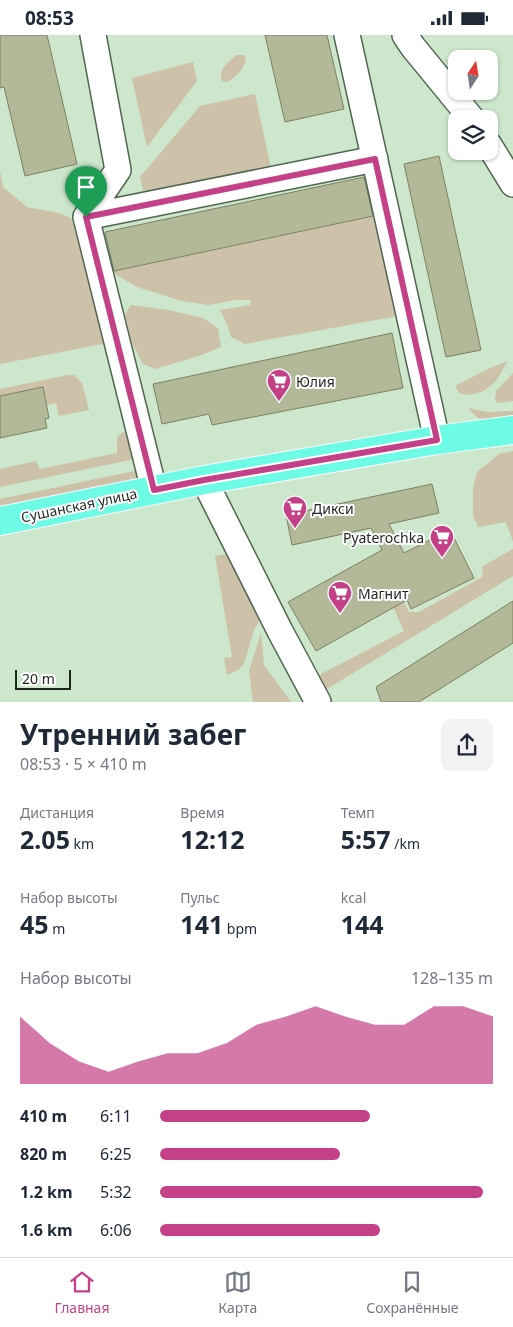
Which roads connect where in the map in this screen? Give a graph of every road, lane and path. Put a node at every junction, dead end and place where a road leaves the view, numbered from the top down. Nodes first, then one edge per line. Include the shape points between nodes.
1 (92, 35) edge
2 (347, 35) edge
3 (405, 35) edge
4 (465, 110) edge
5 (375, 159) junction
6 (498, 160) edge
7 (513, 184) edge
8 (86, 217) junction
9 (513, 430) edge
10 (437, 440) junction
11 (204, 480) junction
12 (154, 490) junction
13 (0, 521) edge
14 (318, 702) edge

1 - 8 street via 118,170
2 - 5 street
3 - 4 street
5 - 8 street
5 - 10 street
6 - 7 street
8 - 12 street
9 - 10 main road, Сушанская улица
10 - 11 main road, Сушанская улица
11 - 12 main road, Сушанская улица
11 - 14 street
12 - 13 main road, Сушанская улица

